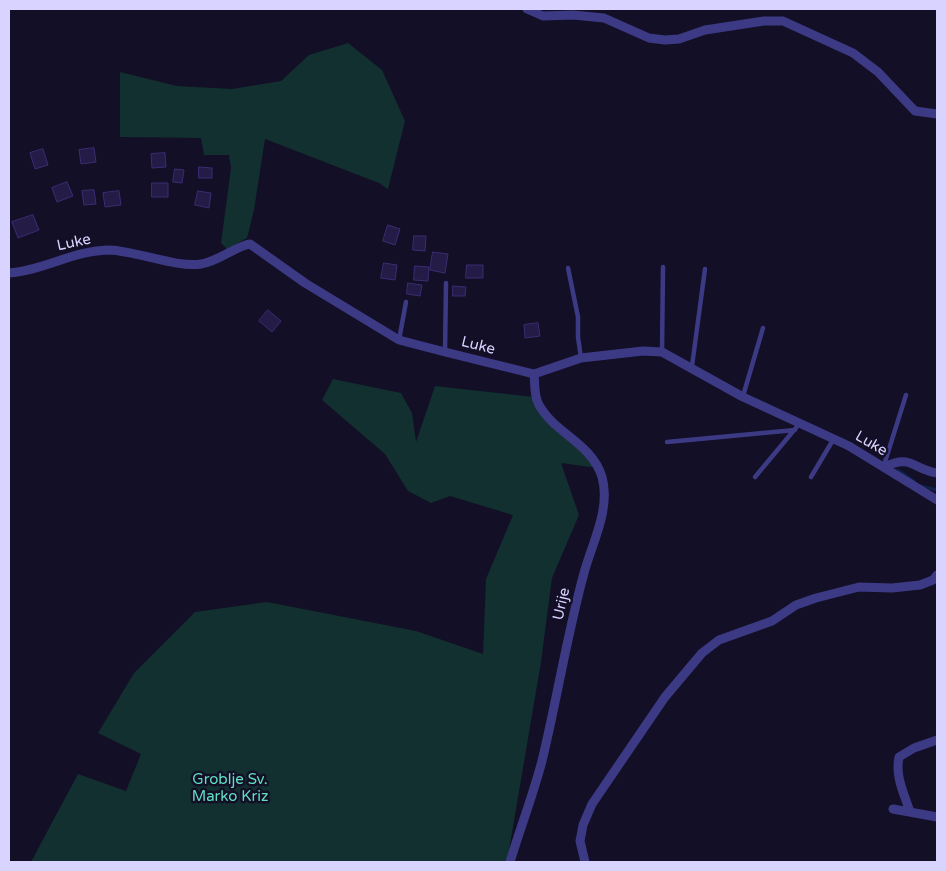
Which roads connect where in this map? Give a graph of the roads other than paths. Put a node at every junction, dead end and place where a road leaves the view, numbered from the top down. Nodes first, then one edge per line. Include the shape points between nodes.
1 (527, 9) edge
2 (937, 114) edge
3 (663, 267) dead end
4 (568, 268) dead end
5 (705, 269) dead end
6 (9, 273) edge
7 (446, 283) dead end
8 (406, 302) dead end
9 (763, 328) dead end
10 (399, 340) junction
11 (445, 352) junction
12 (662, 352) junction
13 (581, 358) junction
14 (692, 366) junction
15 (534, 374) junction
16 (906, 395) dead end
17 (743, 397) junction
18 (798, 427) junction
19 (833, 440) junction
20 (667, 442) dead end
21 (884, 467) junction
22 (937, 473) edge
23 (755, 477) dead end
24 (811, 477) dead end
25 (937, 500) edge
26 (937, 575) edge
27 (937, 740) edge
28 (893, 809) dead end
29 (910, 812) junction
30 (937, 817) edge
31 (510, 862) edge
32 (585, 862) edge

1 - 2 street via 543,16 604,18 649,38 665,40 705,30 783,21 853,53 878,72 915,111
3 - 12 lane
4 - 13 lane via 578,317
5 - 14 lane
6 - 10 street, Luke via 62,258 112,250 199,265 250,244 305,283
7 - 11 lane
8 - 10 lane
9 - 17 lane
10 - 11 street, Luke
11 - 15 street, Luke
12 - 13 street, Luke
12 - 14 street, Luke
13 - 15 street, Luke
14 - 17 street, Luke
15 - 31 street, Urije via 539,405 548,418 594,460 602,478 603,497 600,522 584,572 542,762
16 - 21 lane
17 - 18 street, Luke
18 - 19 street, Luke
18 - 20 lane
18 - 23 lane
19 - 21 street, Luke
19 - 24 lane
21 - 22 street via 896,461 908,461
21 - 25 street, Luke
26 - 32 street via 920,585 859,587 816,598 796,605 772,621 719,640 702,653 665,697 592,804 580,841
27 - 29 street via 899,757 898,779
28 - 29 street
29 - 30 street

